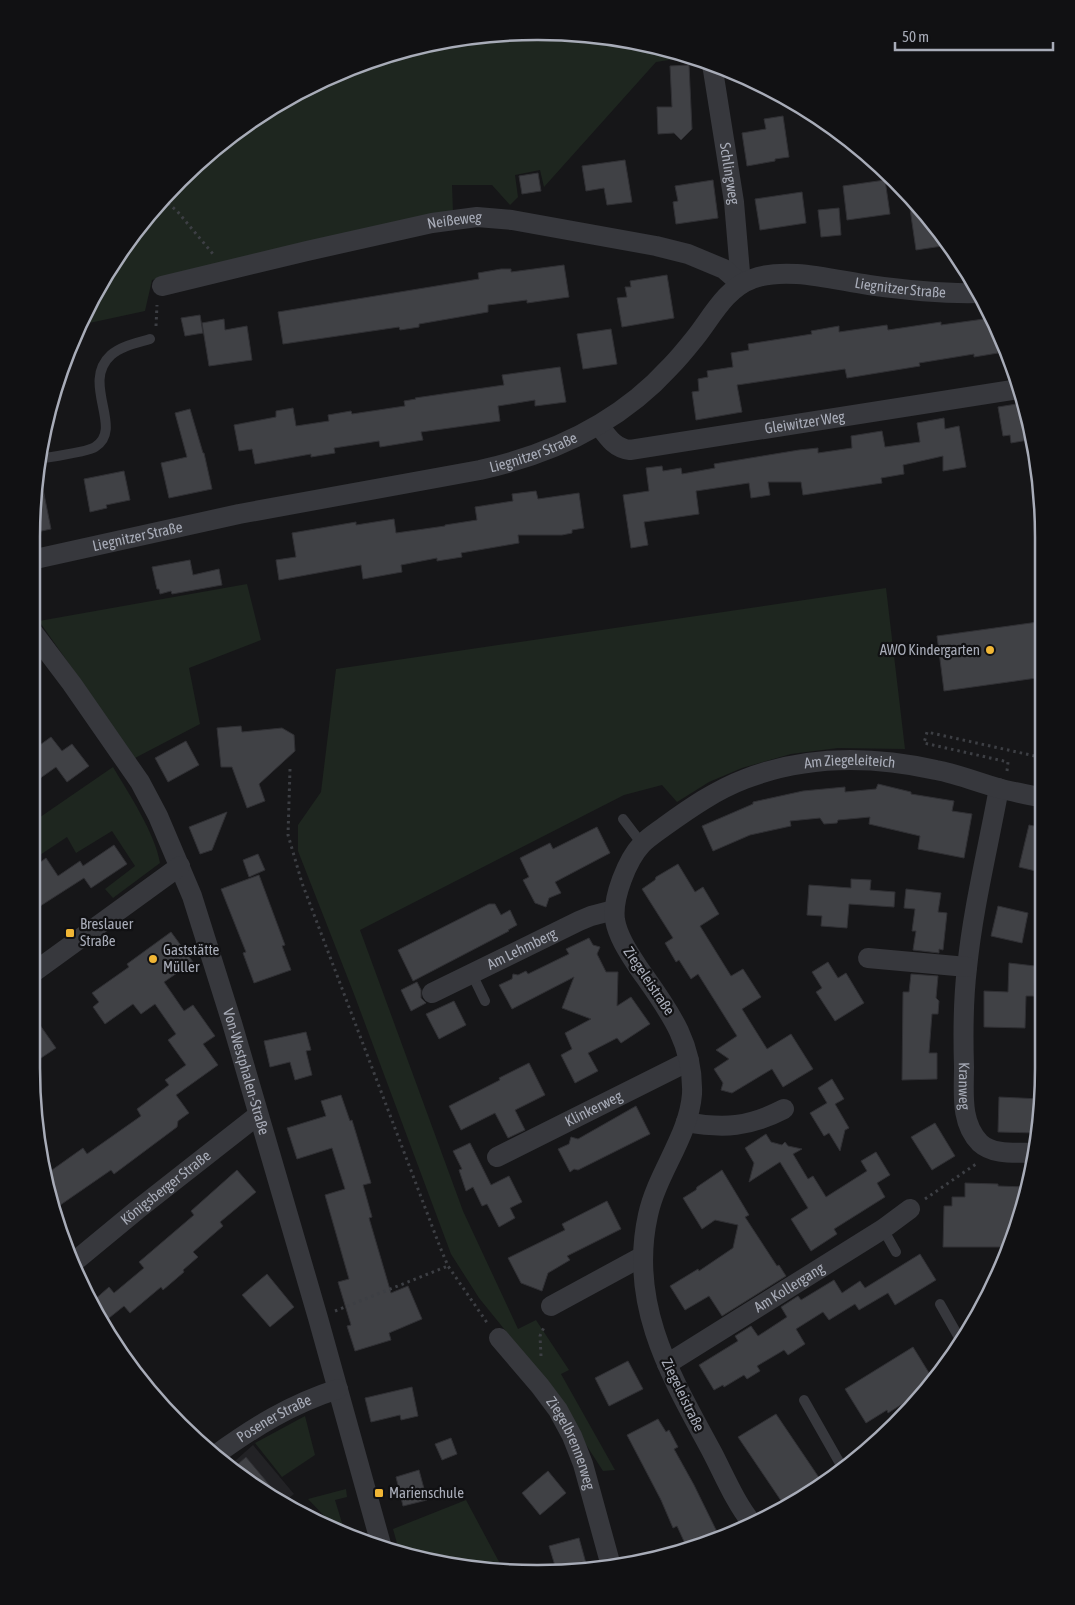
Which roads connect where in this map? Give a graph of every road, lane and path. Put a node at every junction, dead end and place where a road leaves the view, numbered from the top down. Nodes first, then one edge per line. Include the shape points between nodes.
1 (713, 72) edge
2 (169, 203) edge
3 (226, 270) junction
4 (741, 284) junction
5 (162, 286) joint
6 (970, 293) edge
7 (150, 339) joint
8 (1012, 390) edge
9 (599, 425) junction
10 (47, 457) edge
11 (40, 558) edge
12 (40, 642) edge
13 (1035, 756) edge
14 (290, 769) dead end
15 (1002, 788) junction
16 (1035, 796) edge
17 (624, 819) dead end
18 (665, 826) joint
19 (642, 844) junction
20 (180, 866) junction
21 (614, 910) junction
22 (868, 958) dead end
23 (967, 967) junction
24 (40, 968) edge
25 (472, 974) junction
26 (432, 993) dead end
27 (485, 1002) dead end
28 (689, 1061) junction
29 (784, 1109) dead end
30 (258, 1115) junction
31 (686, 1122) junction
32 (986, 1147) junction
33 (1027, 1153) edge
34 (497, 1157) dead end
35 (910, 1209) joint
36 (883, 1229) junction
37 (896, 1252) dead end
38 (643, 1256) junction
39 (78, 1259) edge
40 (448, 1266) junction
41 (940, 1304) dead end
42 (551, 1306) joint
43 (328, 1314) dead end
44 (957, 1334) edge
45 (499, 1338) joint
46 (667, 1364) junction
47 (540, 1386) junction
48 (338, 1389) junction
49 (804, 1400) dead end
50 (221, 1451) edge
51 (839, 1462) edge
52 (749, 1518) edge
53 (380, 1539) edge
54 (609, 1560) edge

1 - 4 street, Schlingweg via 734,202
2 - 3 path
3 - 4 street, Neißeweg via 432,223 494,217 688,254 724,269
3 - 5 street, Neißeweg
4 - 6 street, Liegnitzer Straße via 762,276 797,275 928,292
4 - 9 street, Liegnitzer Straße via 728,295 664,373 625,408
5 - 7 path via 157,294 156,328
7 - 10 lane via 120,349 104,365 98,388 106,422 103,440 95,448
8 - 9 street, Gleiwitzer Weg via 630,450 611,442
9 - 11 street, Liegnitzer Straße via 547,451 509,464 266,509
12 - 20 street, Von-Westphalen-Straße via 140,782
13 - 15 path via 927,732 924,743 1008,762
14 - 40 path via 288,834 302,883
15 - 16 street, Am Ziegeleiteich
15 - 18 street, Am Ziegeleiteich via 939,770 888,761 842,759 771,770 745,779 716,792
15 - 23 street, Kranweg via 977,900
17 - 19 lane
18 - 19 street, Ziegeleistraße
19 - 21 street, Ziegeleistraße via 625,873
20 - 24 street
20 - 30 street, Von-Westphalen-Straße via 206,936
21 - 25 street, Am Lehmberg via 579,921
21 - 28 street, Ziegeleistraße via 617,929 625,946 674,1020
22 - 23 street
23 - 32 street, Kranweg via 963,1039 965,1111 969,1130
25 - 26 street, Am Lehmberg
25 - 27 lane
28 - 31 street, Ziegeleistraße via 692,1093
28 - 34 street, Klinkerweg
29 - 31 street via 757,1122 736,1126
30 - 39 street, Königsberger Straße
30 - 48 street, Von-Westphalen-Straße
31 - 38 street, Ziegeleistraße via 648,1212
32 - 33 street
32 - 35 path via 980,1161
35 - 36 street, Am Kollergang
36 - 37 lane
36 - 46 street, Am Kollergang
38 - 42 street
38 - 46 street, Ziegeleistraße via 650,1320
40 - 43 path
40 - 45 path
41 - 44 lane
42 - 47 path via 550,1318 540,1336 543,1366
45 - 47 street, Ziegelbrennerweg
46 - 52 street, Ziegeleistraße
47 - 54 street, Ziegelbrennerweg via 558,1410 578,1449
48 - 50 street, Posener Straße via 284,1410
48 - 53 street, Von-Westphalen-Straße
49 - 51 lane

